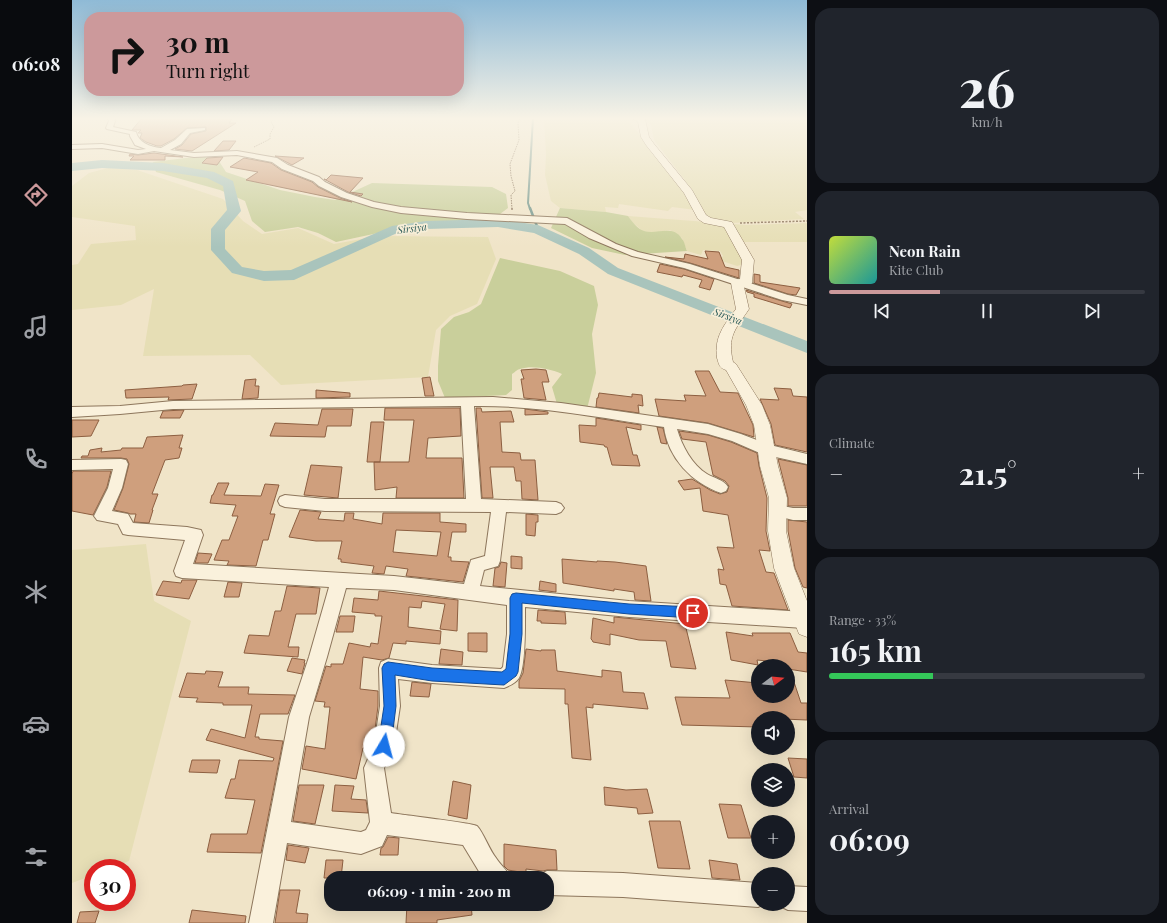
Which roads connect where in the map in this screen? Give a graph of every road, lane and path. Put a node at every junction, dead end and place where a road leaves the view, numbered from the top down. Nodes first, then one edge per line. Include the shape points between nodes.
1 (276, 161) edge
2 (511, 161) edge
3 (663, 161) edge
4 (512, 218) junction
5 (807, 221) edge
6 (728, 224) junction
7 (737, 283) junction
8 (807, 302) edge
9 (467, 401) junction
10 (72, 412) edge
11 (670, 423) junction
12 (767, 450) junction
13 (807, 459) edge
14 (72, 465) edge
15 (721, 487) dead end
16 (285, 501) dead end
17 (474, 505) junction
18 (499, 506) junction
19 (556, 508) dead end
20 (778, 511) junction
21 (807, 514) edge
22 (339, 581) junction
23 (470, 591) junction
24 (516, 598) junction
25 (806, 624) edge
26 (381, 823) junction
27 (278, 831) junction
28 (492, 871) edge
29 (554, 883) edge
30 (751, 894) edge
31 (795, 898) edge
32 (807, 899) edge
33 (261, 923) edge

1 - 4 street via 344,195 372,204 401,210
2 - 4 path via 511,180 516,191 511,195
3 - 6 street via 688,192 702,217 708,221
4 - 7 street via 567,221 613,246
5 - 6 path
6 - 7 street via 748,260 746,283
7 - 8 street
7 - 12 street via 743,309 724,335 722,344 726,365 731,367 754,405 762,425
9 - 10 street via 173,405
9 - 11 street via 561,407
9 - 17 street
11 - 12 street via 708,429
11 - 15 street via 673,438 689,464 699,475
12 - 13 street
12 - 20 street via 778,498
14 - 22 street via 120,464 116,488 102,516 123,518 128,529 195,535 182,571
16 - 17 street via 325,506
17 - 18 street
18 - 19 street
18 - 23 street via 492,561 477,565
20 - 21 street
20 - 25 street via 777,531 784,568
22 - 23 street via 394,583
22 - 27 street via 299,717
23 - 24 street
24 - 25 street
24 - 26 street via 512,672 504,679 388,668 389,712 384,746 374,768
26 - 27 street via 374,838 361,842
26 - 28 street via 442,833 469,834
27 - 33 street
29 - 30 street via 623,885
31 - 32 street

